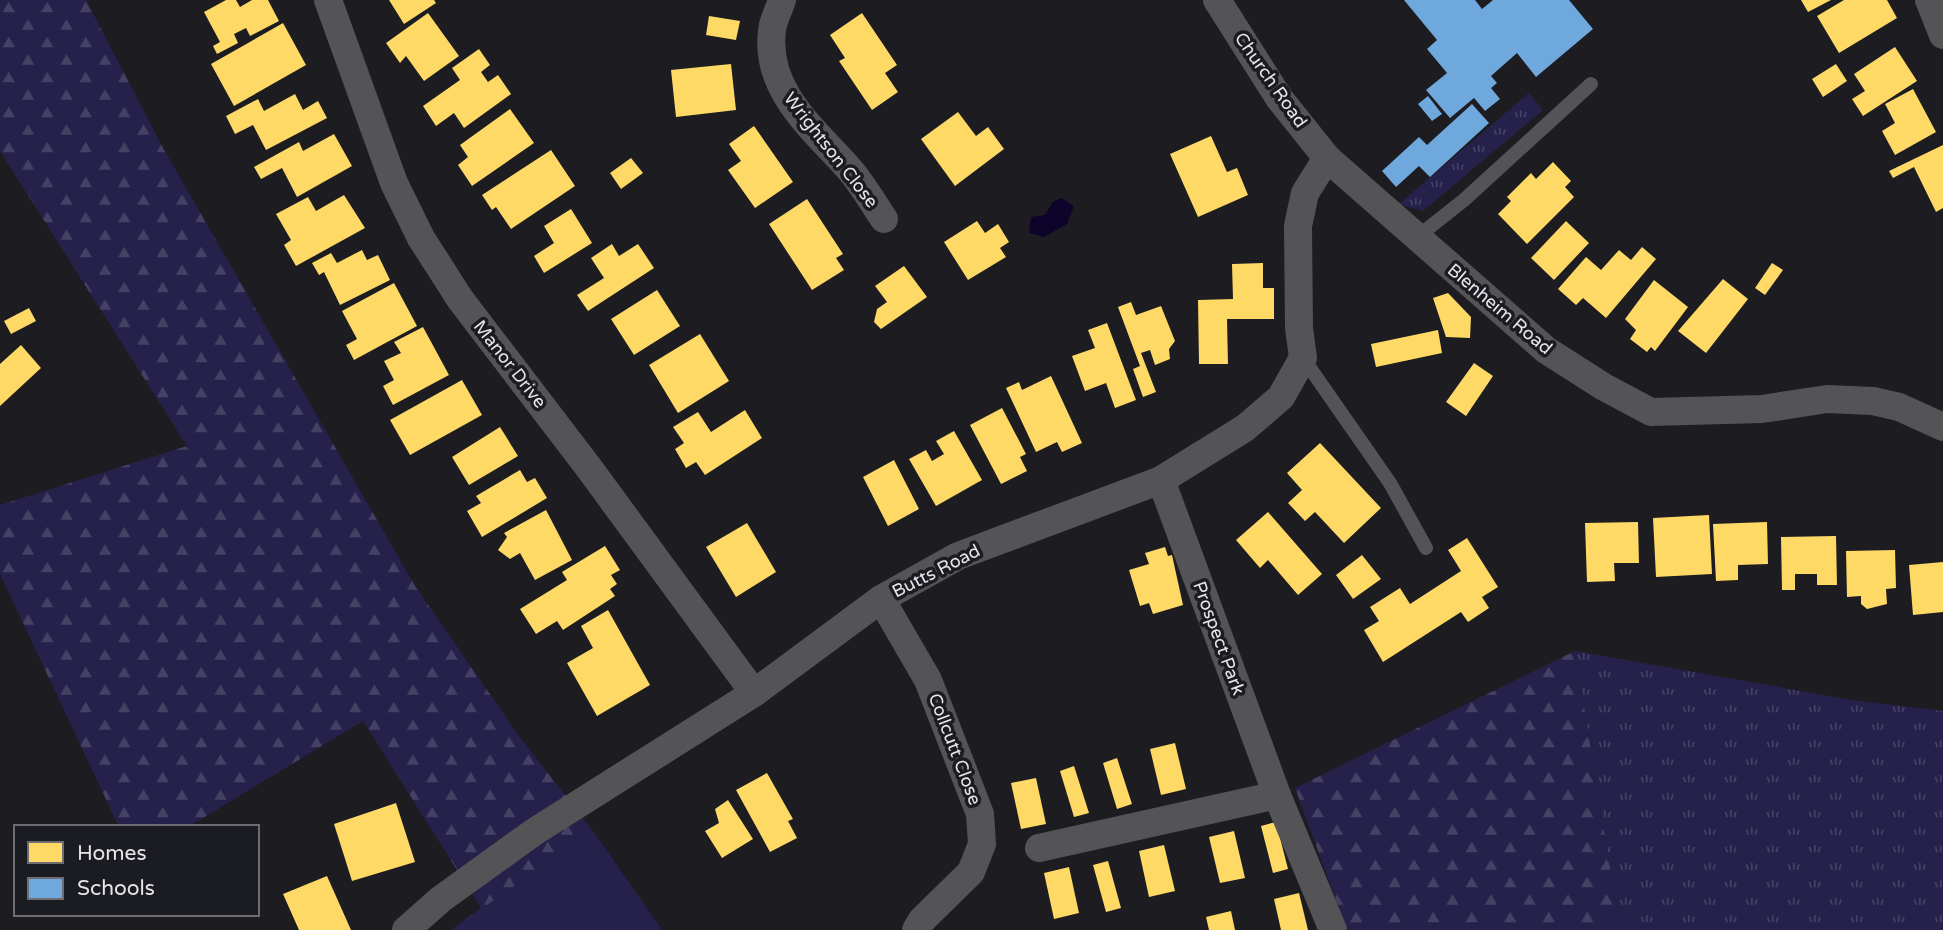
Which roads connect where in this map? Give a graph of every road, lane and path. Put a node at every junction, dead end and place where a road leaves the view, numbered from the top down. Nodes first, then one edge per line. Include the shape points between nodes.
1 (328, 0) edge
2 (782, 0) edge
3 (1217, 0) edge
4 (1929, 0) edge
5 (1943, 35) edge
6 (1591, 84) dead end
7 (1327, 158) junction
8 (884, 219) dead end
9 (1416, 238) junction
10 (1303, 358) junction
11 (1943, 427) edge
12 (1161, 480) junction
13 (1426, 548) dead end
14 (881, 599) junction
15 (754, 693) junction
16 (1278, 795) junction
17 (1039, 848) dead end
18 (406, 930) edge
19 (916, 930) edge
20 (1333, 930) edge

1 - 15 street, Manor Drive via 394,183 421,238 460,299
2 - 8 street, Wrightson Close via 772,30 773,61 783,93 852,172
3 - 7 street, Church Road via 1279,98
4 - 5 street
6 - 9 lane via 1464,201
7 - 9 street, Blenheim Road
7 - 10 street via 1305,193 1298,226
9 - 11 street, Blenheim Road via 1546,350 1651,412 1762,409 1826,399 1873,401
10 - 12 street, Butts Road via 1280,397 1245,428
10 - 13 lane via 1390,483
12 - 14 street, Butts Road via 958,556
12 - 16 street, Prospect Park
14 - 15 street, Butts Road
14 - 19 street, Collcutt Close via 929,680 980,814 982,844 971,872
15 - 18 street, Butts Road via 534,832
16 - 17 street
16 - 20 street, Prospect Park

